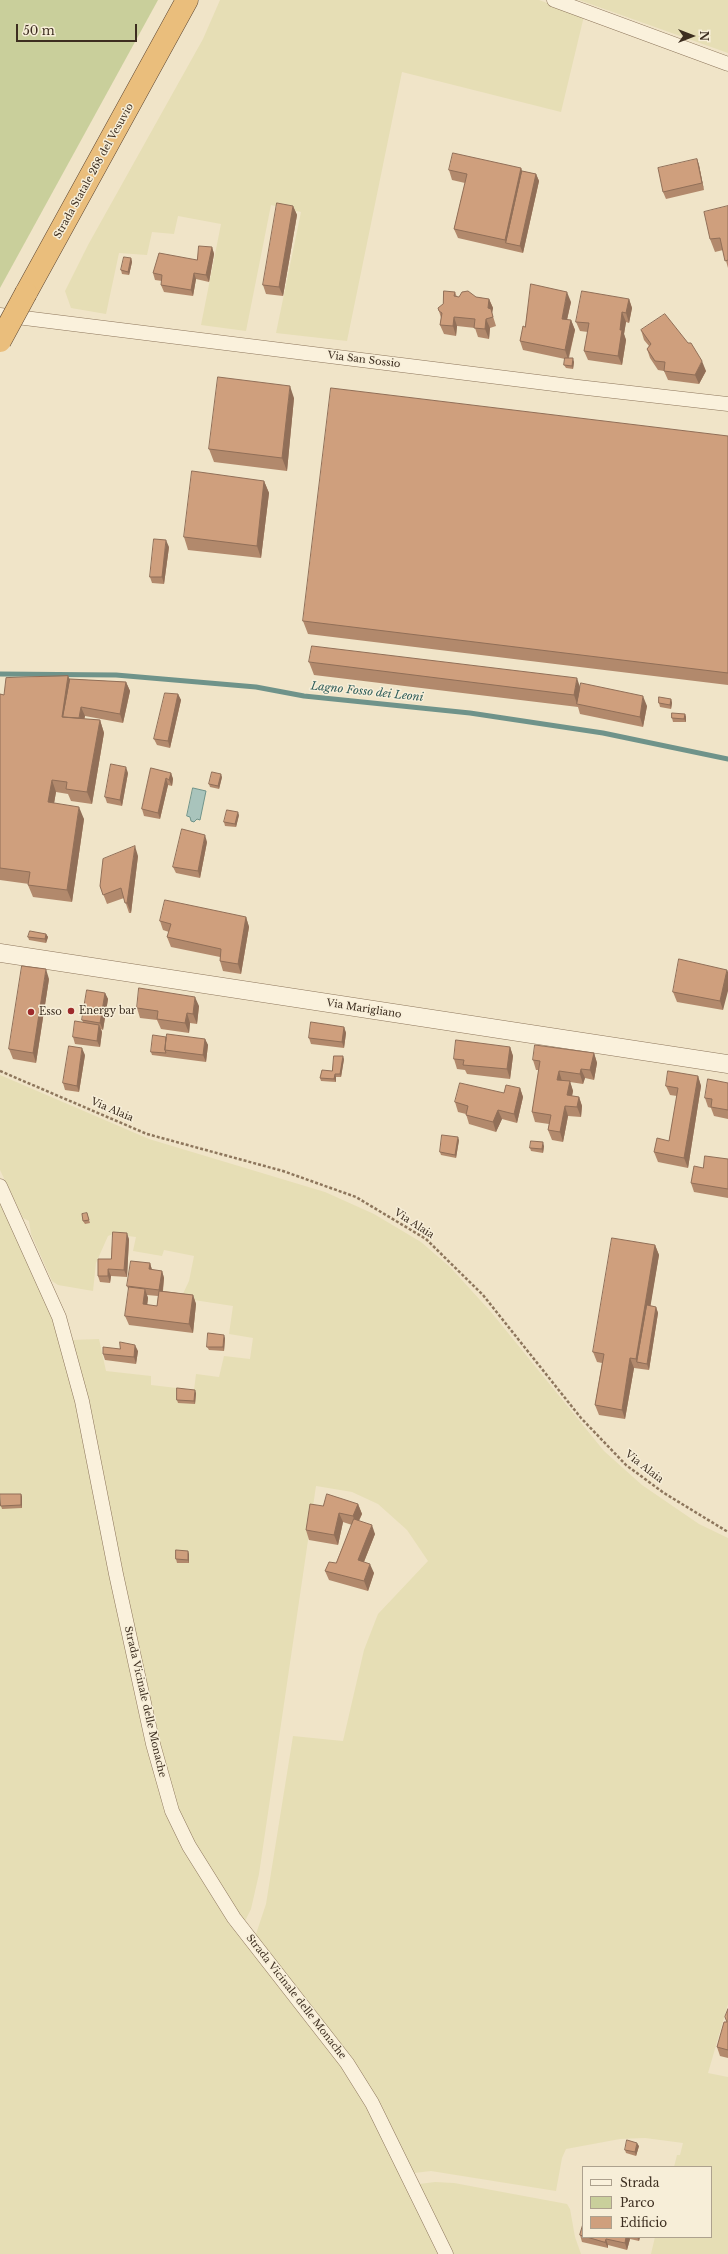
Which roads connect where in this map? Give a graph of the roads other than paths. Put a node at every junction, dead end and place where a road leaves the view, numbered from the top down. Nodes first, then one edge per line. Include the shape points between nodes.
1 (187, 0) edge
2 (554, 0) edge
3 (728, 64) edge
4 (0, 315) edge
5 (0, 342) edge
6 (728, 404) edge
7 (0, 953) edge
8 (728, 1064) edge
9 (0, 1186) edge
10 (446, 2254) edge

1 - 5 highway, Strada Statale 268 del Vesuvio, bridge
2 - 3 street
4 - 6 street, Via San Sossio
7 - 8 street, Via Marigliano
9 - 10 street, Strada Vicinale delle Monache via 49,1290 61,1324 82,1401 153,1744 172,1811 189,1846 234,1918 347,2063 368,2097

